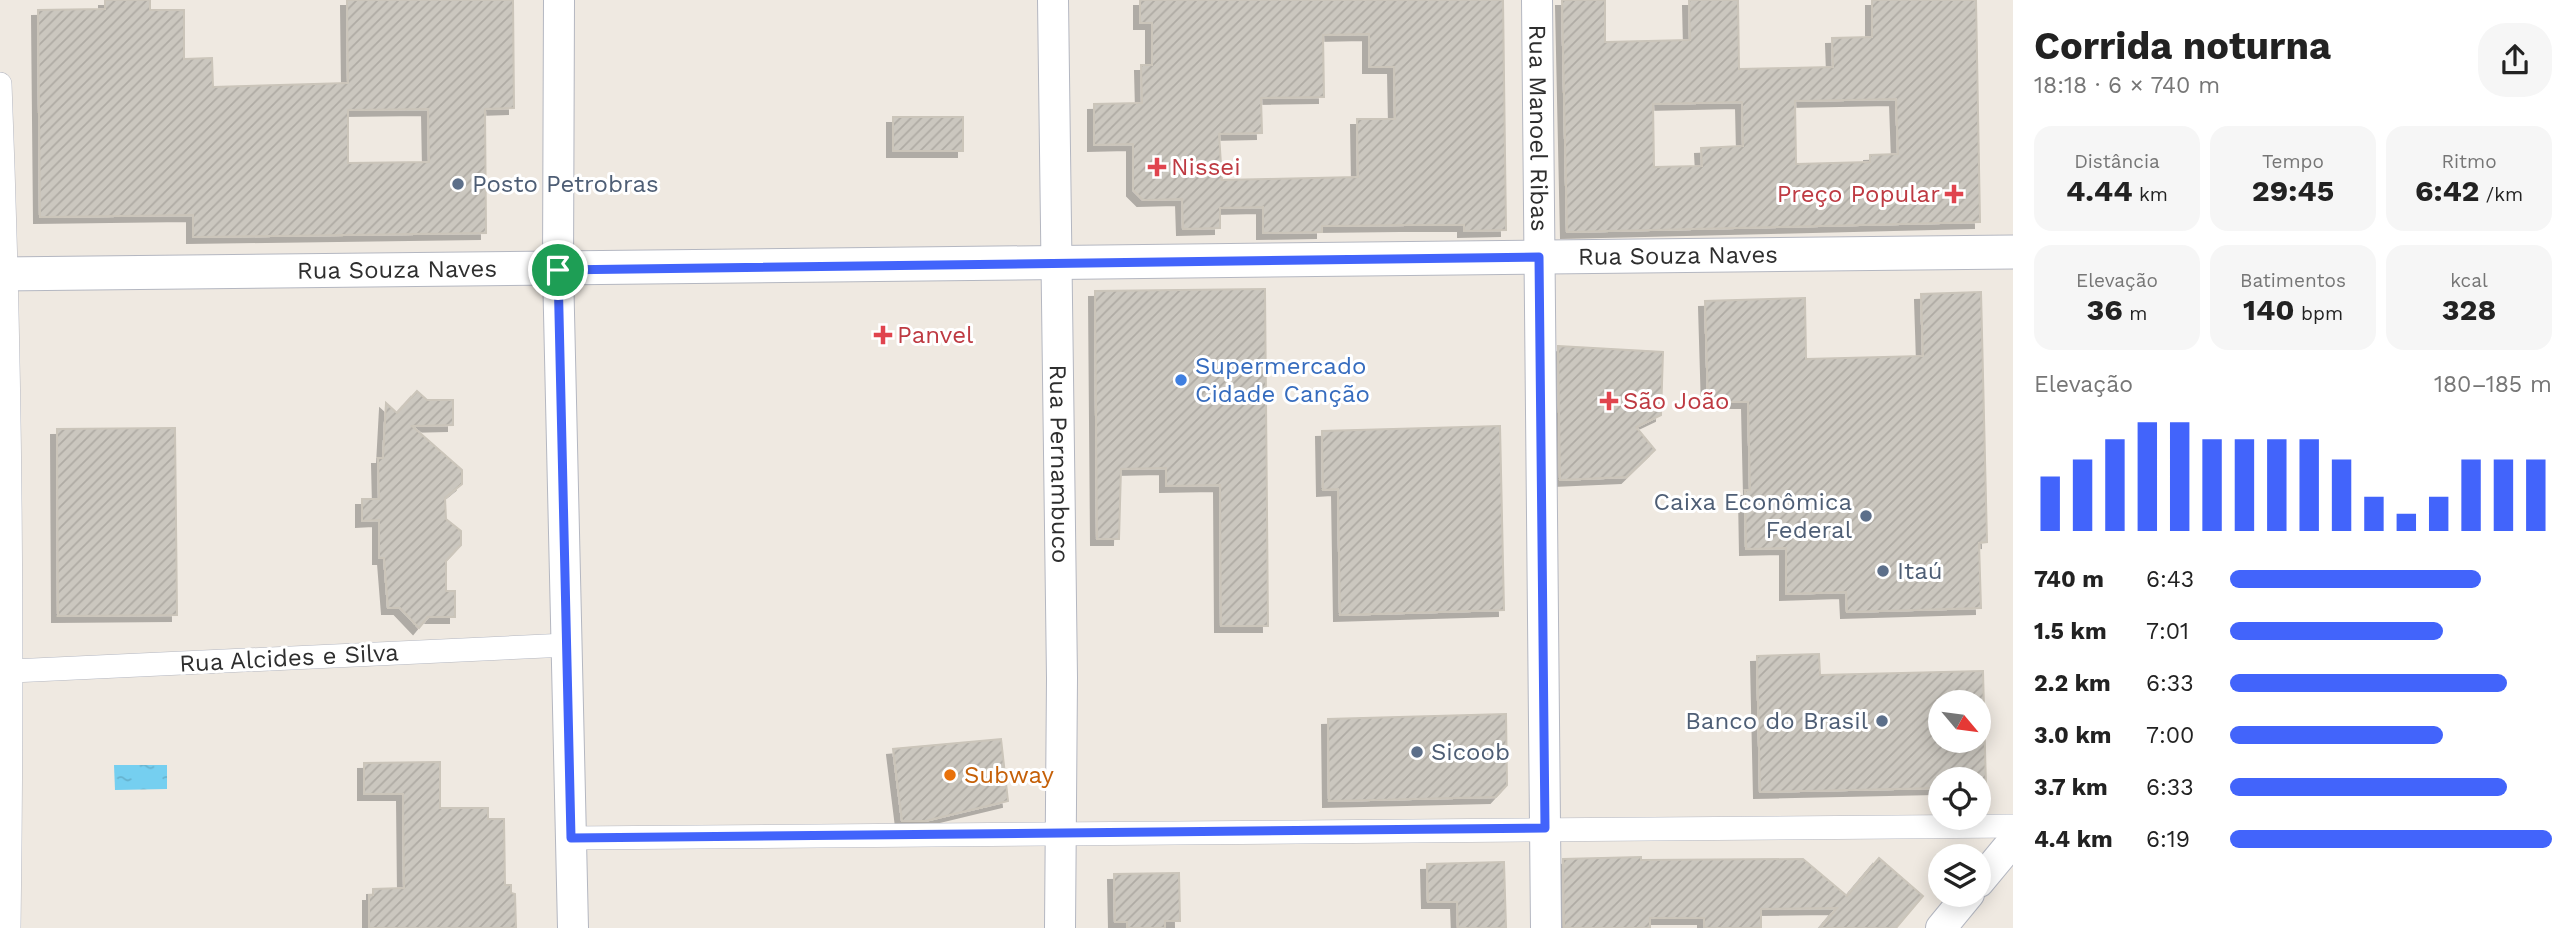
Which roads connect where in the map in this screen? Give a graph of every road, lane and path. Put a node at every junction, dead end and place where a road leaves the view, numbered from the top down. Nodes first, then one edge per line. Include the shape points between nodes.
1 (559, 0) edge
2 (1053, 0) edge
3 (1537, 0) edge
4 (0, 84) edge
5 (2013, 252) edge
6 (1539, 257) junction
7 (1058, 261) junction
8 (558, 270) junction
9 (4, 274) edge
10 (566, 645) junction
11 (12, 671) junction
12 (2013, 826) edge
13 (1545, 828) junction
14 (1059, 835) junction
15 (571, 838) junction
16 (2013, 841) edge
17 (1991, 868) edge
18 (1958, 907) edge
19 (9, 928) edge
20 (573, 928) edge
21 (1060, 928) edge
22 (1546, 928) edge
23 (1941, 928) edge

1 - 8 street
2 - 7 street, Rua Pernambuco
3 - 6 street, Rua Manoel Ribas
4 - 9 street
5 - 6 main road, Rua Souza Naves
6 - 7 main road, Rua Souza Naves
6 - 13 street, Rua Manoel Ribas
7 - 8 main road, Rua Souza Naves
7 - 14 street, Rua Pernambuco
8 - 9 main road, Rua Souza Naves
8 - 10 street
9 - 11 street
10 - 11 street, Rua Alcides e Silva
10 - 15 street
11 - 19 street
12 - 13 street
13 - 14 street
13 - 22 street, Rua Manoel Ribas
14 - 15 street
14 - 21 street, Rua Pernambuco
15 - 20 street
16 - 17 street
18 - 23 street

